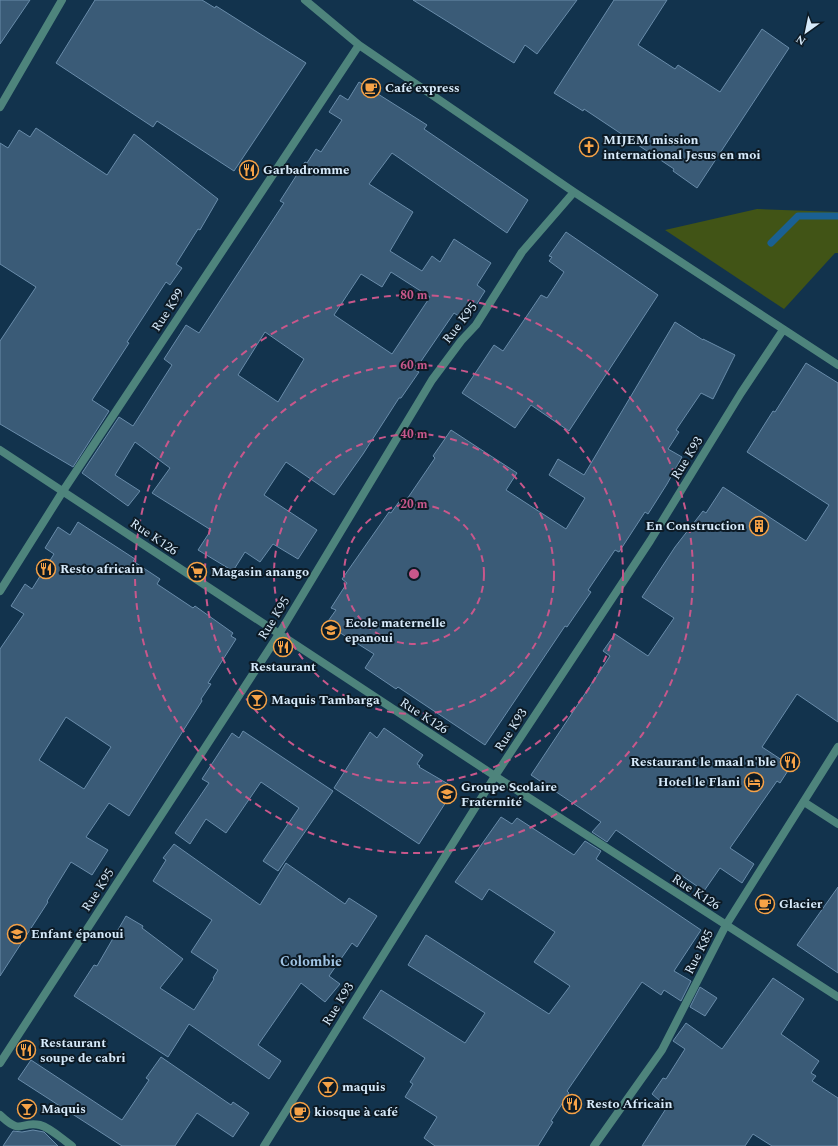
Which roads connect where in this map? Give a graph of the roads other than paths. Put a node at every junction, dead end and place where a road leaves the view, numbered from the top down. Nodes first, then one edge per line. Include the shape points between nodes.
1 (62, 0) edge
2 (305, 0) edge
3 (359, 45) junction
4 (0, 107) edge
5 (574, 192) junction
6 (783, 330) junction
7 (838, 365) edge
8 (0, 450) edge
9 (63, 490) junction
10 (0, 590) edge
11 (279, 634) junction
12 (838, 748) edge
13 (495, 776) junction
14 (804, 802) junction
15 (838, 824) edge
16 (726, 925) junction
17 (838, 997) edge
18 (0, 1063) edge
19 (0, 1115) edge
20 (72, 1146) edge
21 (264, 1146) edge
22 (594, 1146) edge

1 - 4 street
2 - 3 street
3 - 5 street
3 - 9 street, Rue K99
5 - 6 street
5 - 11 street, Rue K95 via 522,252 476,325 432,380
6 - 7 street
6 - 13 street, Rue K93 via 650,541
8 - 9 street, Rue K126
9 - 10 street, Rue K99
9 - 11 street, Rue K126
11 - 13 street, Rue K126
11 - 18 street, Rue K95
12 - 14 street, Rue K85
13 - 16 street, Rue K126
13 - 21 street, Rue K93
14 - 15 street
14 - 16 street, Rue K85
16 - 17 street, Rue K126
16 - 22 street, Rue K85 via 662,1050
19 - 20 street via 19,1128 41,1126

